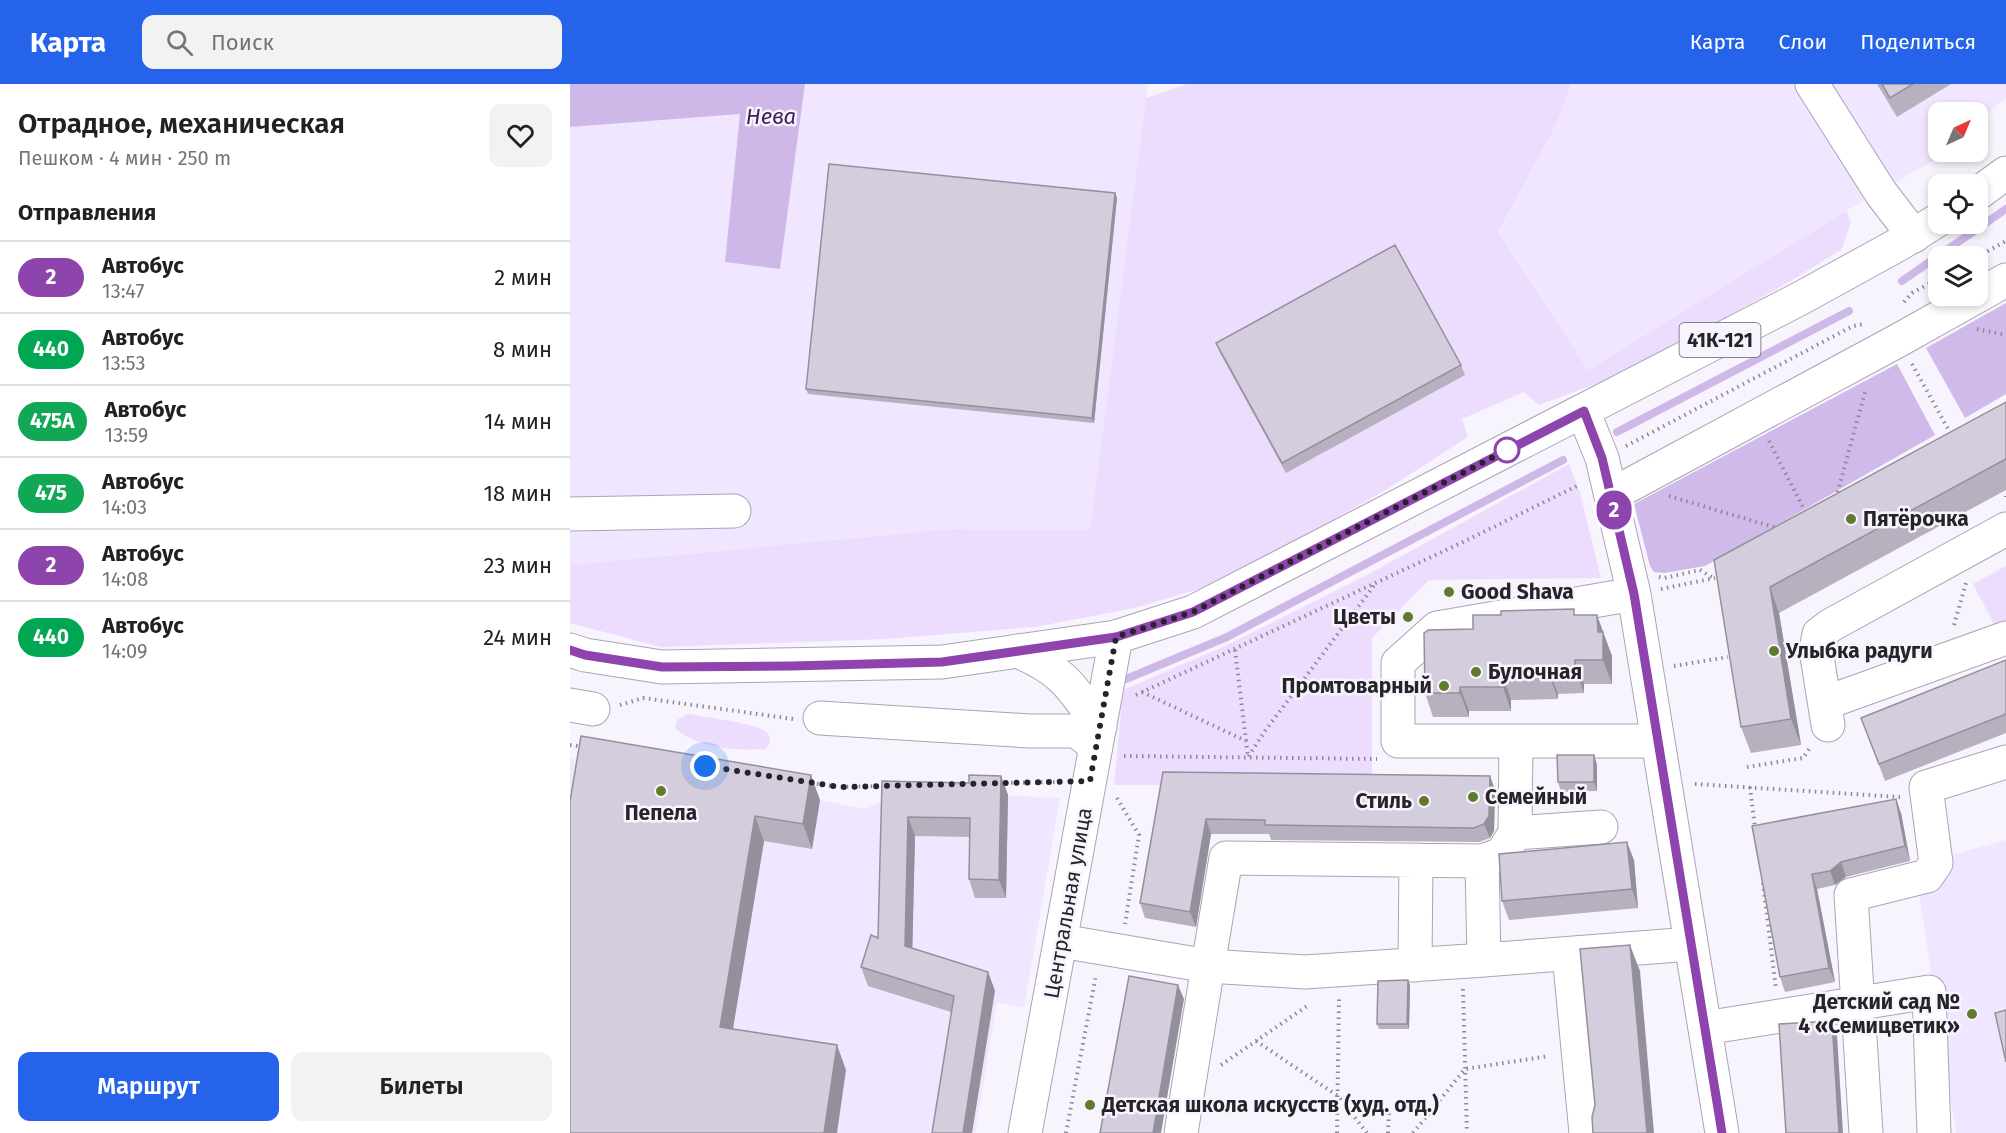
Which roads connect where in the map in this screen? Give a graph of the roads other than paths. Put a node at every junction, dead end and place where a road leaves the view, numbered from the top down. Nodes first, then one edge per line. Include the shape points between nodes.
1 (1812, 84) edge
2 (2006, 173) edge
3 (1988, 186) edge
4 (1926, 228) edge
5 (2006, 280) edge
6 (1584, 411) junction
7 (1597, 487) junction
8 (734, 511) dead end
9 (570, 514) edge
10 (2006, 530) edge
11 (1634, 594) junction
12 (1116, 637) junction
13 (2006, 638) edge
14 (570, 650) edge
15 (1017, 651) junction
16 (820, 718) road end
17 (1516, 741) junction
18 (1657, 741) junction
19 (1106, 743) junction
20 (2006, 762) edge
21 (1601, 827) dead end
22 (1515, 833) junction
23 (1416, 860) junction
24 (1482, 861) junction
25 (1060, 941) junction
26 (1691, 944) junction
27 (1569, 954) junction
28 (1473, 961) junction
29 (1415, 965) junction
30 (1208, 966) junction
31 (1859, 1003) junction
32 (1705, 1028) junction
33 (1025, 1133) edge
34 (1181, 1133) edge
35 (1586, 1133) edge
36 (1722, 1133) edge
37 (1866, 1133) edge
38 (1934, 1133) edge

1 - 4 main road via 1881,193
2 - 3 main road
4 - 6 main road, 41К-121
5 - 7 main road via 1628,486
6 - 7 main road via 1602,458
6 - 12 main road, 41К-121 via 1193,612
7 - 11 main road
8 - 9 main road
10 - 13 main road via 1819,634 1816,650 1822,724 1944,660
11 - 17 main road via 1437,628 1398,663 1398,741
11 - 18 main road
12 - 15 main road, 41К-121
12 - 19 main road, Центральная улица
14 - 15 main road, 41К-121 via 662,667 942,662
15 - 19 main road via 1039,660 1076,690
16 - 19 main road via 1076,731
17 - 18 main road
17 - 22 main road
18 - 26 main road
19 - 25 main road, Центральная улица via 1090,781
20 - 31 main road via 1926,787 1936,863 1926,876 1851,895
21 - 22 main road
22 - 24 main road via 1502,854
23 - 24 main road
23 - 29 main road
23 - 30 main road via 1226,858
24 - 28 main road
25 - 30 main road
25 - 33 main road, Центральная улица
26 - 27 main road
26 - 32 main road
27 - 28 main road
27 - 35 main road
28 - 29 main road
29 - 30 main road via 1305,972
30 - 34 main road
31 - 32 main road
31 - 37 main road
31 - 38 main road via 1929,992
32 - 36 main road

